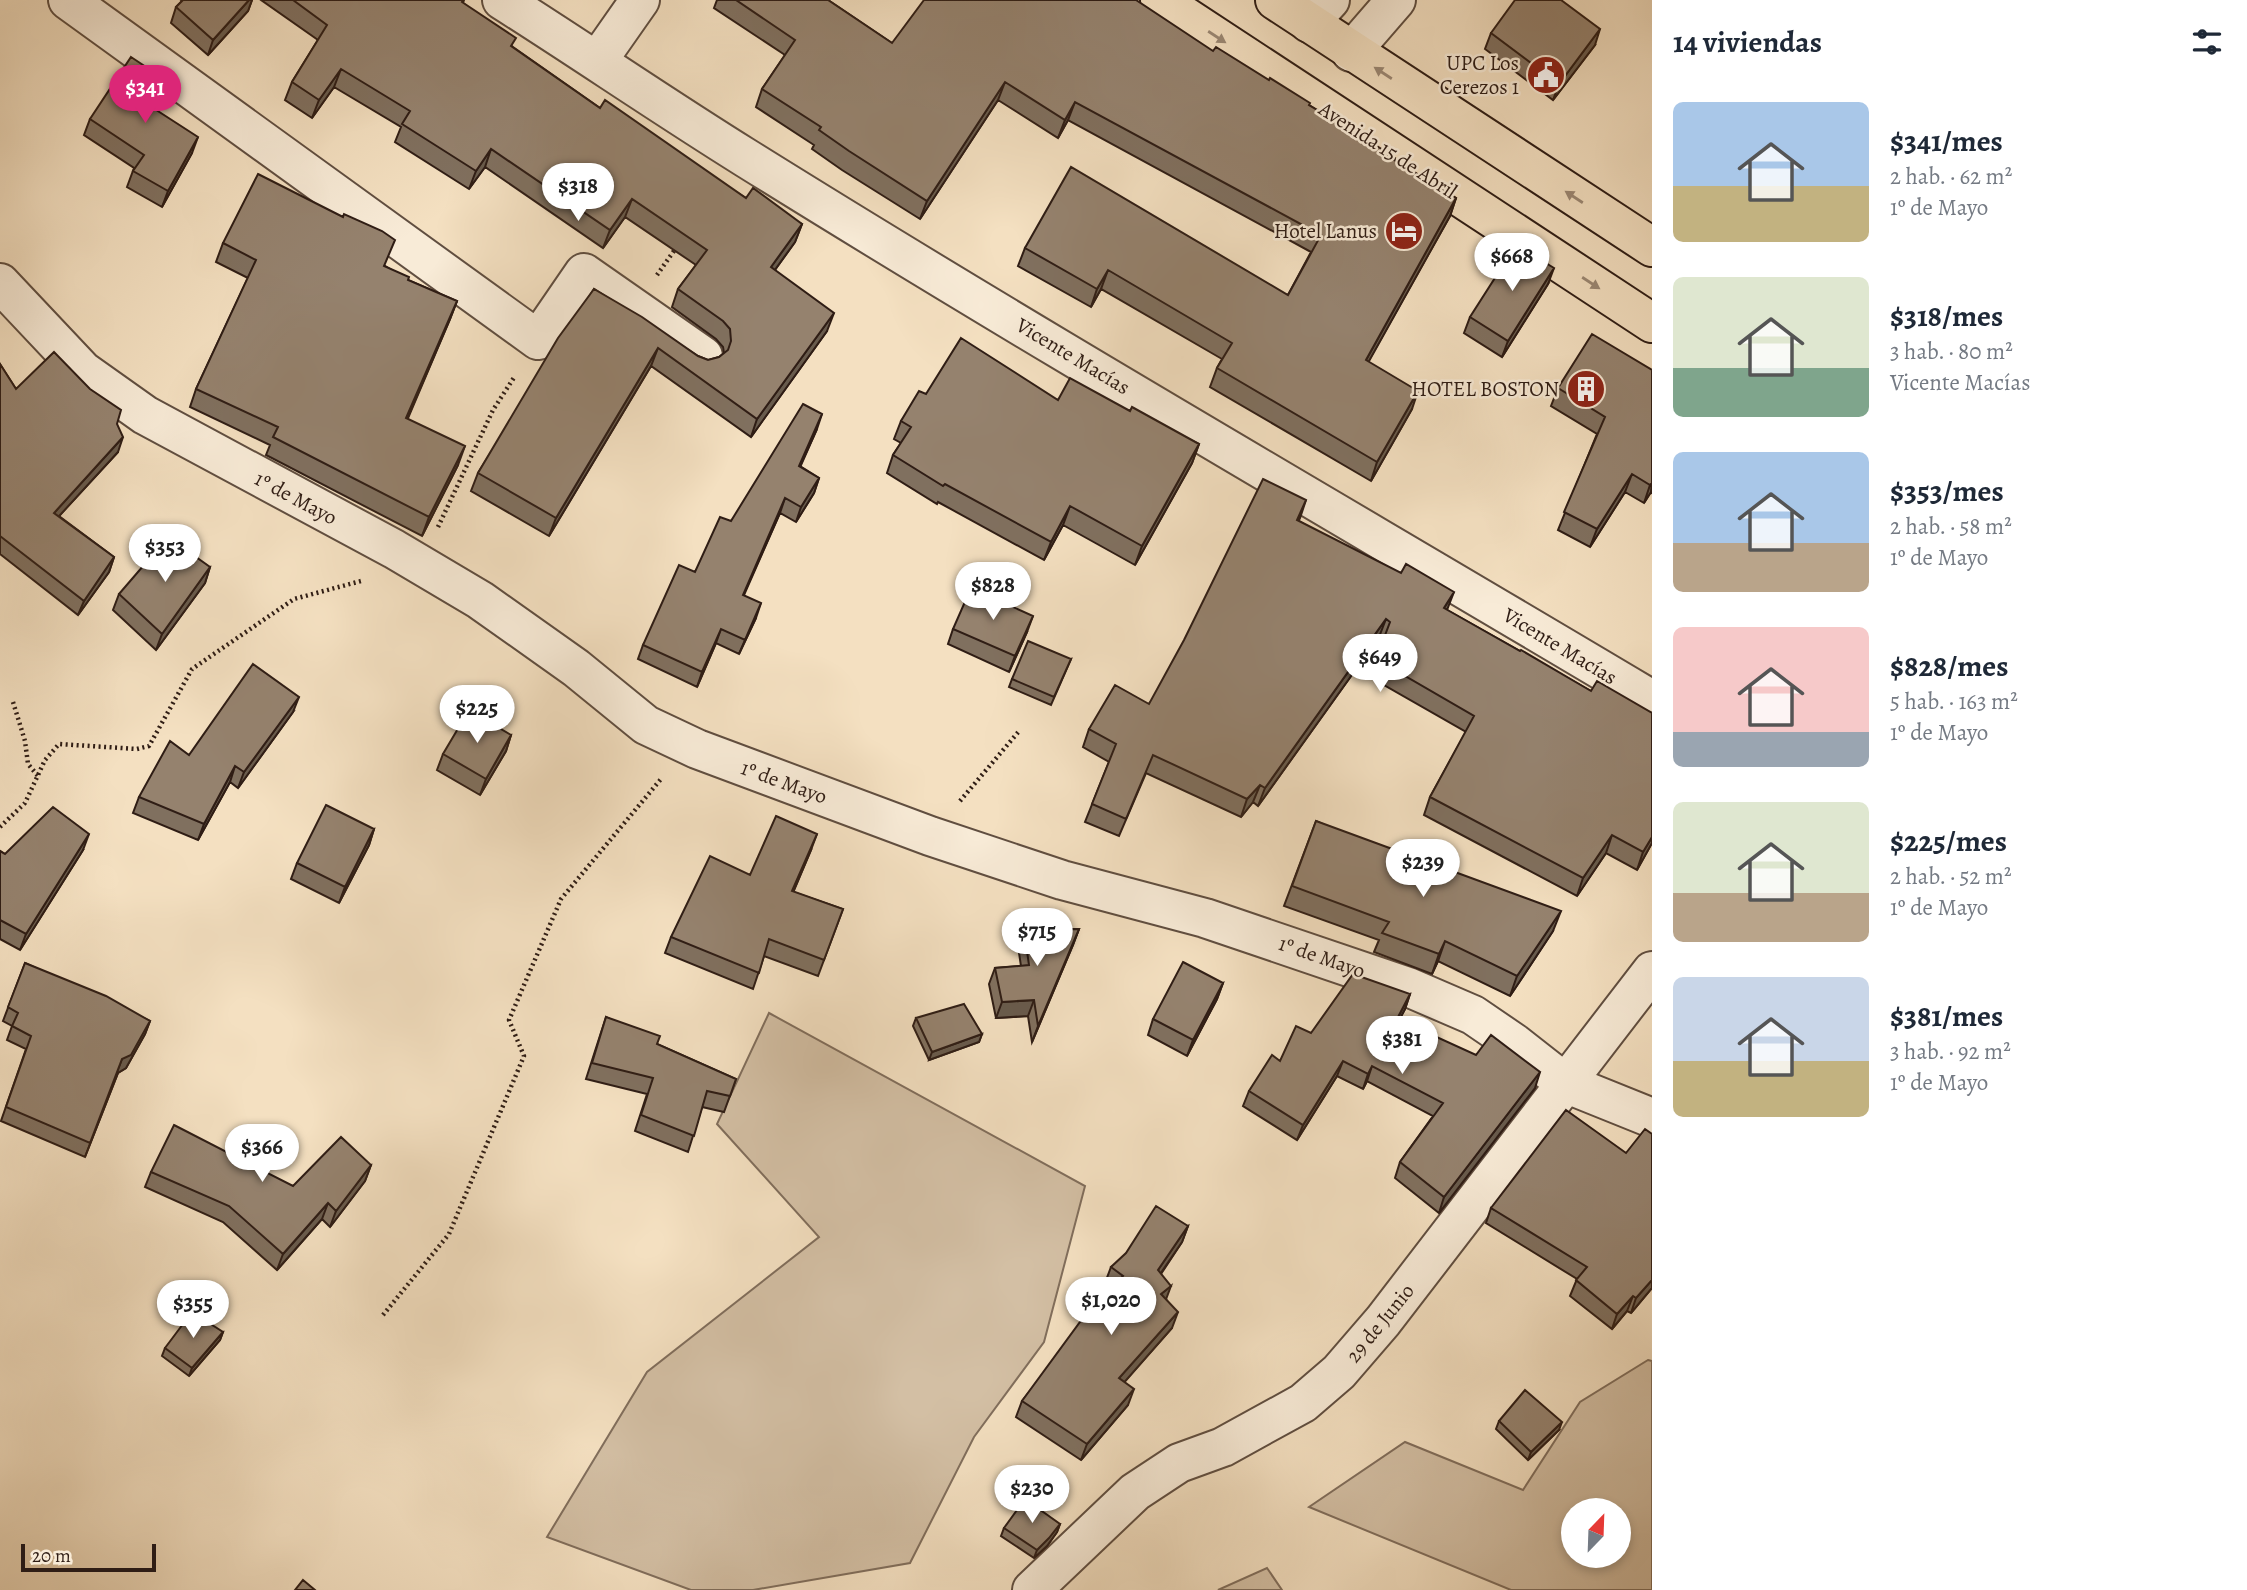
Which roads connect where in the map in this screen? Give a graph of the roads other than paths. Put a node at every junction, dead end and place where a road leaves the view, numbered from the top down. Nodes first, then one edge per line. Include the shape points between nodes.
1 (68, 0) edge
2 (502, 0) edge
3 (640, 0) edge
4 (1160, 0) edge
5 (1275, 0) edge
6 (1396, 0) edge
7 (1320, 11) edge
8 (1351, 52) junction
9 (597, 60) junction
10 (1652, 247) edge
11 (0, 283) edge
12 (1652, 323) edge
13 (703, 356) edge
14 (1652, 700) edge
15 (1652, 971) edge
16 (1565, 1083) junction
17 (1652, 1118) edge
18 (1032, 1590) edge

1 - 13 street via 538,340 584,273
2 - 9 street, Vicente Macías
3 - 9 street
4 -> 12 main road, Avenida 15 de Abril
5 - 7 main road
6 - 8 street
7 - 8 main road
10 -> 8 main road
9 - 14 street, Vicente Macías via 924,267
11 - 16 street, 1º de Mayo via 83,371 145,415 480,600 646,725 697,750 930,836 1062,880 1205,918 1408,987 1472,1015
15 - 16 street, 29 de Junio
16 - 17 street, 1º de Mayo
16 - 18 street, 29 de Junio via 1339,1372 1303,1403 1223,1447 1180,1463 1135,1492

